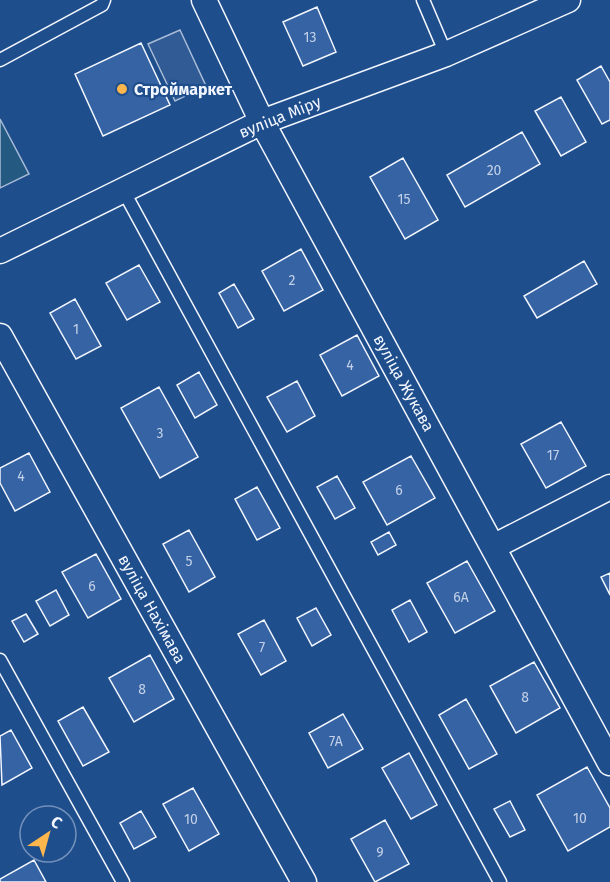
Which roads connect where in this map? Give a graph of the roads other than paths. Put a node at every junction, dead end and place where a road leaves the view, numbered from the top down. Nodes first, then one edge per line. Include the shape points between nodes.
1 (104, 0) edge
2 (204, 0) edge
3 (423, 0) edge
4 (568, 0) edge
5 (446, 54) junction
6 (0, 60) edge
7 (262, 122) junction
8 (123, 190) junction
9 (0, 251) edge
10 (0, 336) edge
11 (610, 487) edge
12 (493, 547) junction
13 (0, 660) edge
14 (610, 763) edge
15 (123, 882) edge
16 (304, 882) edge
17 (500, 882) edge

1 - 6 lane via 102,5
2 - 7 street, вуліца Жукава
3 - 5 lane
4 - 5 street, вуліца Міру
5 - 7 street, вуліца Міру
7 - 8 street, вуліца Міру
7 - 12 street, вуліца Жукава
8 - 9 street, вуліца Міру
8 - 17 lane
10 - 16 street, вуліца Нахімава
11 - 12 street
12 - 14 street, вуліца Жукава
13 - 15 lane

